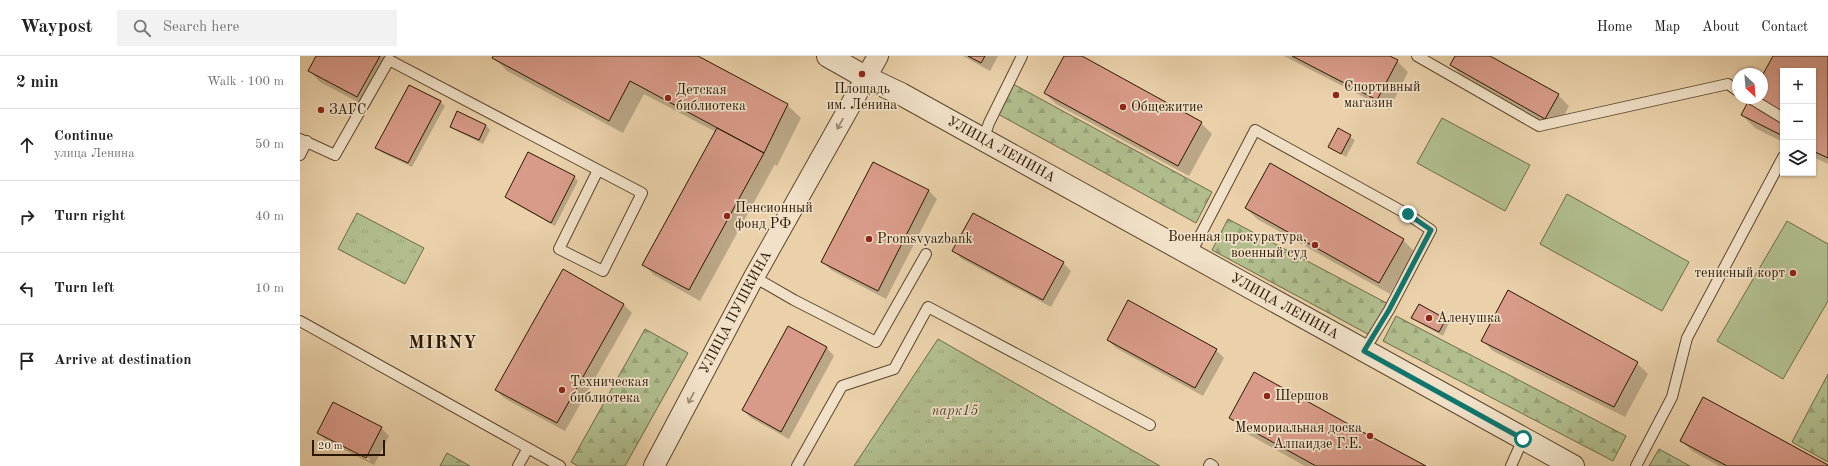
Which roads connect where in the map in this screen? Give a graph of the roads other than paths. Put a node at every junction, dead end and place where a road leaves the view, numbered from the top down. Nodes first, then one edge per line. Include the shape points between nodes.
1 (828, 56) edge
2 (878, 56) edge
3 (1022, 56) edge
4 (1417, 56) edge
5 (865, 77) junction
6 (1732, 86) edge
7 (1760, 104) edge
8 (1780, 116) edge
9 (303, 140) edge
10 (984, 140) junction
11 (300, 155) edge
12 (1780, 162) edge
13 (598, 170) junction
14 (926, 254) dead end
15 (1191, 254) junction
16 (754, 277) junction
17 (300, 321) edge
18 (1364, 351) junction
19 (1150, 425) dead end
20 (1523, 439) junction
21 (528, 448) junction
22 (518, 466) edge
23 (560, 466) edge
24 (654, 466) edge
25 (797, 466) edge
26 (1209, 466) edge
27 (1213, 466) edge
28 (1511, 466) edge
29 (1573, 466) edge
30 (1636, 466) edge

1 - 5 street, УЛИЦА ЛЕНИНА
2 - 5 street, УЛИЦА ПУШКИНА
3 - 10 lane via 989,123
4 - 6 lane via 1539,126 1728,84
5 - 10 street, УЛИЦА ЛЕНИНА
5 -> 16 street, УЛИЦА ПУШКИНА
7 - 8 lane
9 - 11 lane
9 - 13 lane via 335,155 389,60
10 - 15 street, УЛИЦА ЛЕНИНА
12 - 30 lane via 1687,338 1672,397
13 - 13 lane via 559,249 603,271 642,193
14 - 16 lane via 876,342 800,304
15 - 18 street, УЛИЦА ЛЕНИНА
15 - 18 lane via 1255,130 1408,214 1431,230 1389,310
16 -> 24 street, УЛИЦА ПУШКИНА
17 - 21 lane
18 - 20 street, УЛИЦА ЛЕНИНА
19 - 25 lane via 928,306 894,369 842,386
20 - 28 lane
20 - 29 street, УЛИЦА ЛЕНИНА
21 - 22 lane
21 - 23 lane
26 - 27 lane

